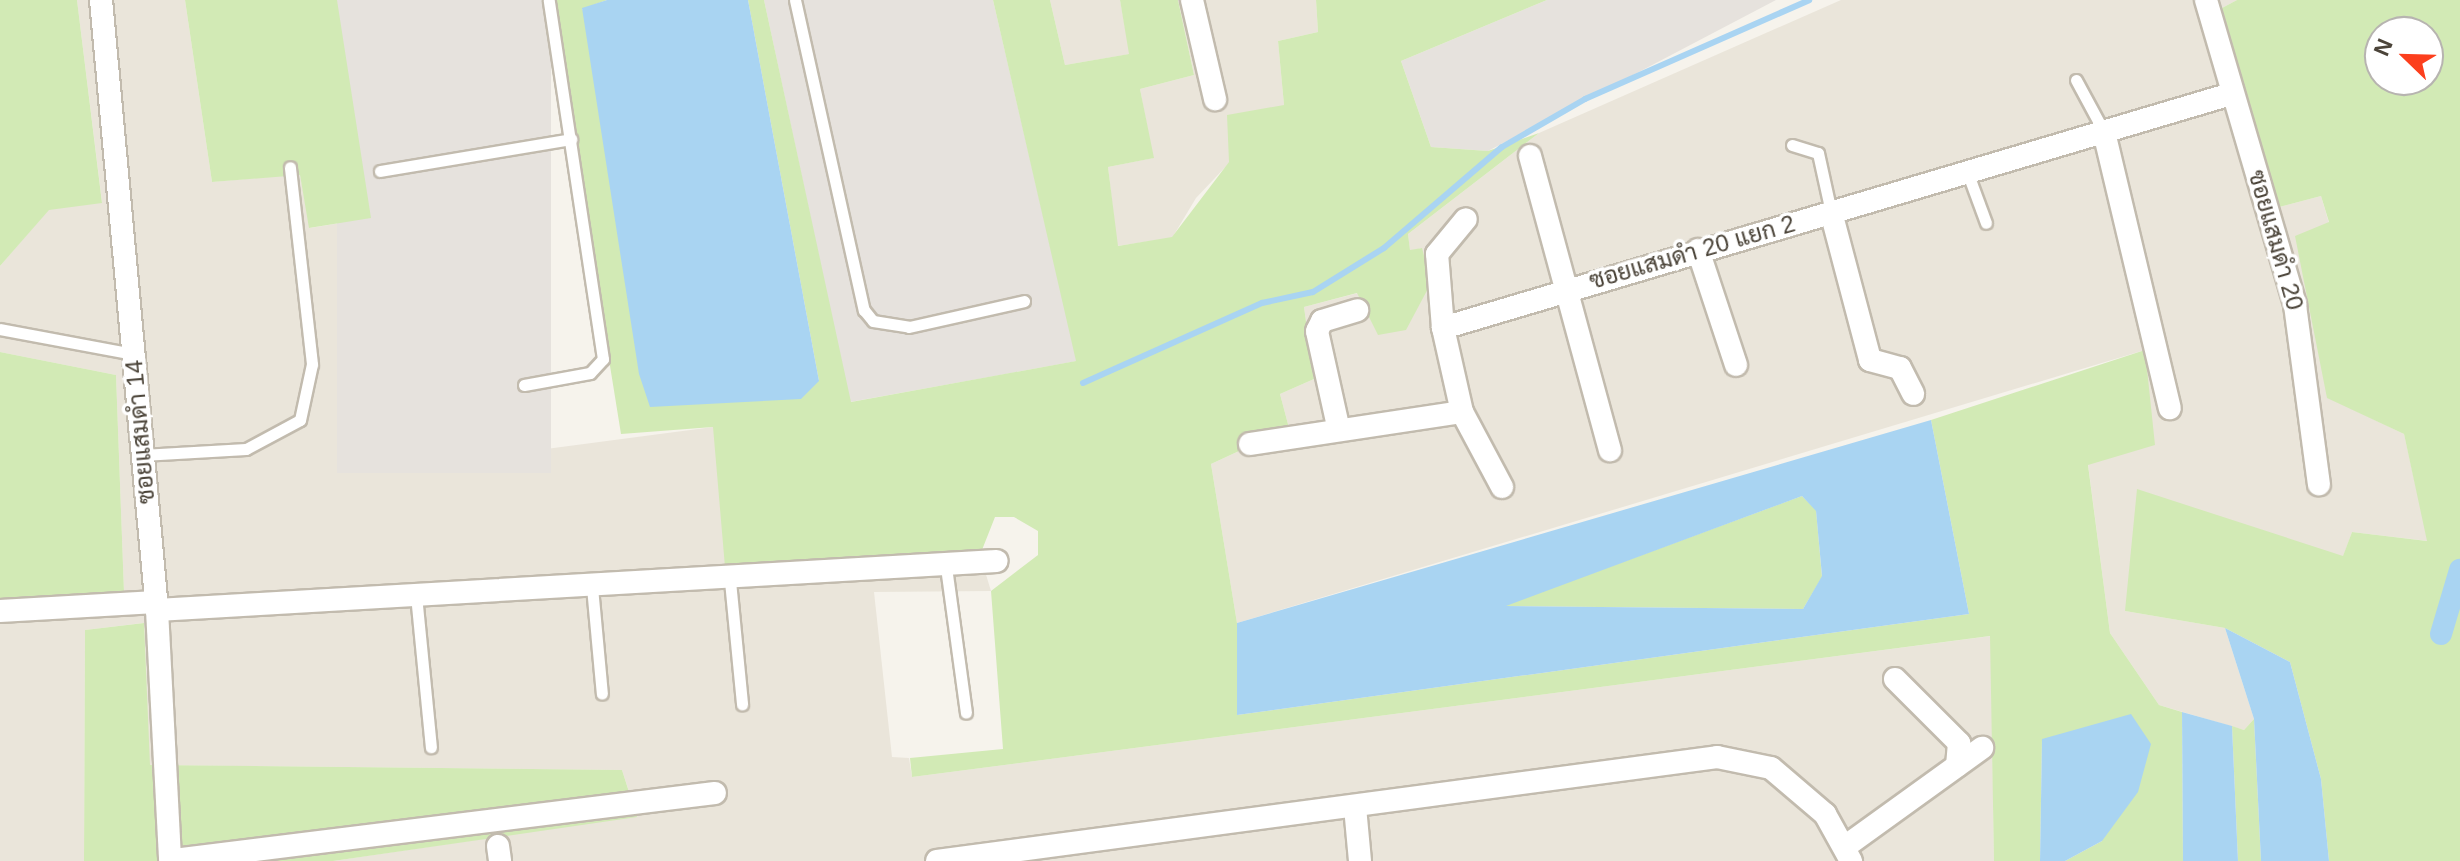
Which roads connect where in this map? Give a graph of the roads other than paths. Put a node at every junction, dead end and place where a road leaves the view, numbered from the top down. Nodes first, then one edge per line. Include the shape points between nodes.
1 (101, 0) edge
2 (549, 0) edge
3 (795, 0) edge
4 (1192, 0) edge
5 (2206, 0) edge
6 (2076, 80) dead end
7 (2231, 94) junction
8 (1215, 99) dead end
9 (2104, 132) junction
10 (571, 139) junction
11 (1792, 145) dead end
12 (1530, 156) dead end
13 (290, 167) dead end
14 (380, 171) dead end
15 (1968, 174) junction
16 (1831, 212) junction
17 (1466, 219) dead end
18 (1986, 223) dead end
19 (1698, 250) junction
20 (1567, 288) junction
21 (1024, 301) dead end
22 (1357, 310) dead end
23 (1443, 328) junction
24 (0, 329) edge
25 (133, 354) junction
26 (1736, 365) dead end
27 (524, 385) dead end
28 (1913, 394) dead end
29 (2170, 408) dead end
30 (1462, 412) junction
31 (1338, 426) junction
32 (1250, 444) dead end
33 (1610, 450) dead end
34 (142, 455) junction
35 (2319, 484) dead end
36 (1502, 487) dead end
37 (997, 561) dead end
38 (946, 567) junction
39 (730, 581) junction
40 (592, 587) junction
41 (416, 595) junction
42 (157, 606) junction
43 (0, 611) edge
44 (1895, 679) dead end
45 (602, 694) dead end
46 (742, 704) dead end
47 (966, 713) dead end
48 (431, 747) dead end
49 (1982, 748) dead end
50 (1957, 766) junction
51 (715, 793) dead end
52 (1355, 807) junction
53 (1849, 854) edge
54 (172, 861) edge
55 (937, 861) edge
56 (1360, 861) edge

1 - 25 street, ซอยแสมดำ 14
2 - 10 lane
3 - 21 lane via 864,310 885,327 909,327
4 - 8 street
5 - 7 street, ซอยแสมดำ 20
6 - 9 lane
7 - 9 street, ซอยแสมดำ 20 แยก 2
7 - 35 street, ซอยแสมดำ 20 via 2295,305
9 - 15 street, ซอยแสมดำ 20 แยก 2
9 - 29 street
10 - 14 lane
10 - 27 lane via 603,359 590,373
11 - 16 lane via 1818,153
12 - 20 street
13 - 34 lane via 312,364 300,420 246,449
15 - 16 street, ซอยแสมดำ 20 แยก 2
15 - 18 lane
16 - 19 street, ซอยแสมดำ 20 แยก 2
16 - 28 street via 1870,360 1900,368
17 - 23 street via 1437,254
19 - 20 street, ซอยแสมดำ 20 แยก 2
19 - 26 street
20 - 23 street, ซอยแสมดำ 20 แยก 2
20 - 33 street
22 - 31 street via 1322,321 1317,331
23 - 30 street
24 - 25 lane
25 - 34 street, ซอยแสมดำ 14
30 - 31 street
30 - 36 street
31 - 32 street
34 - 42 street, ซอยแสมดำ 14
37 - 38 street
38 - 39 street
38 - 47 lane
39 - 40 street
39 - 46 lane
40 - 41 street
40 - 45 lane
41 - 42 street
41 - 48 lane
42 - 43 street
42 - 54 street, ซอยแสมดำ 14
44 - 50 street via 1959,743
49 - 50 street
50 - 53 street
51 - 54 street
52 - 53 street via 1717,757 1771,768 1825,814
52 - 55 street
52 - 56 street

